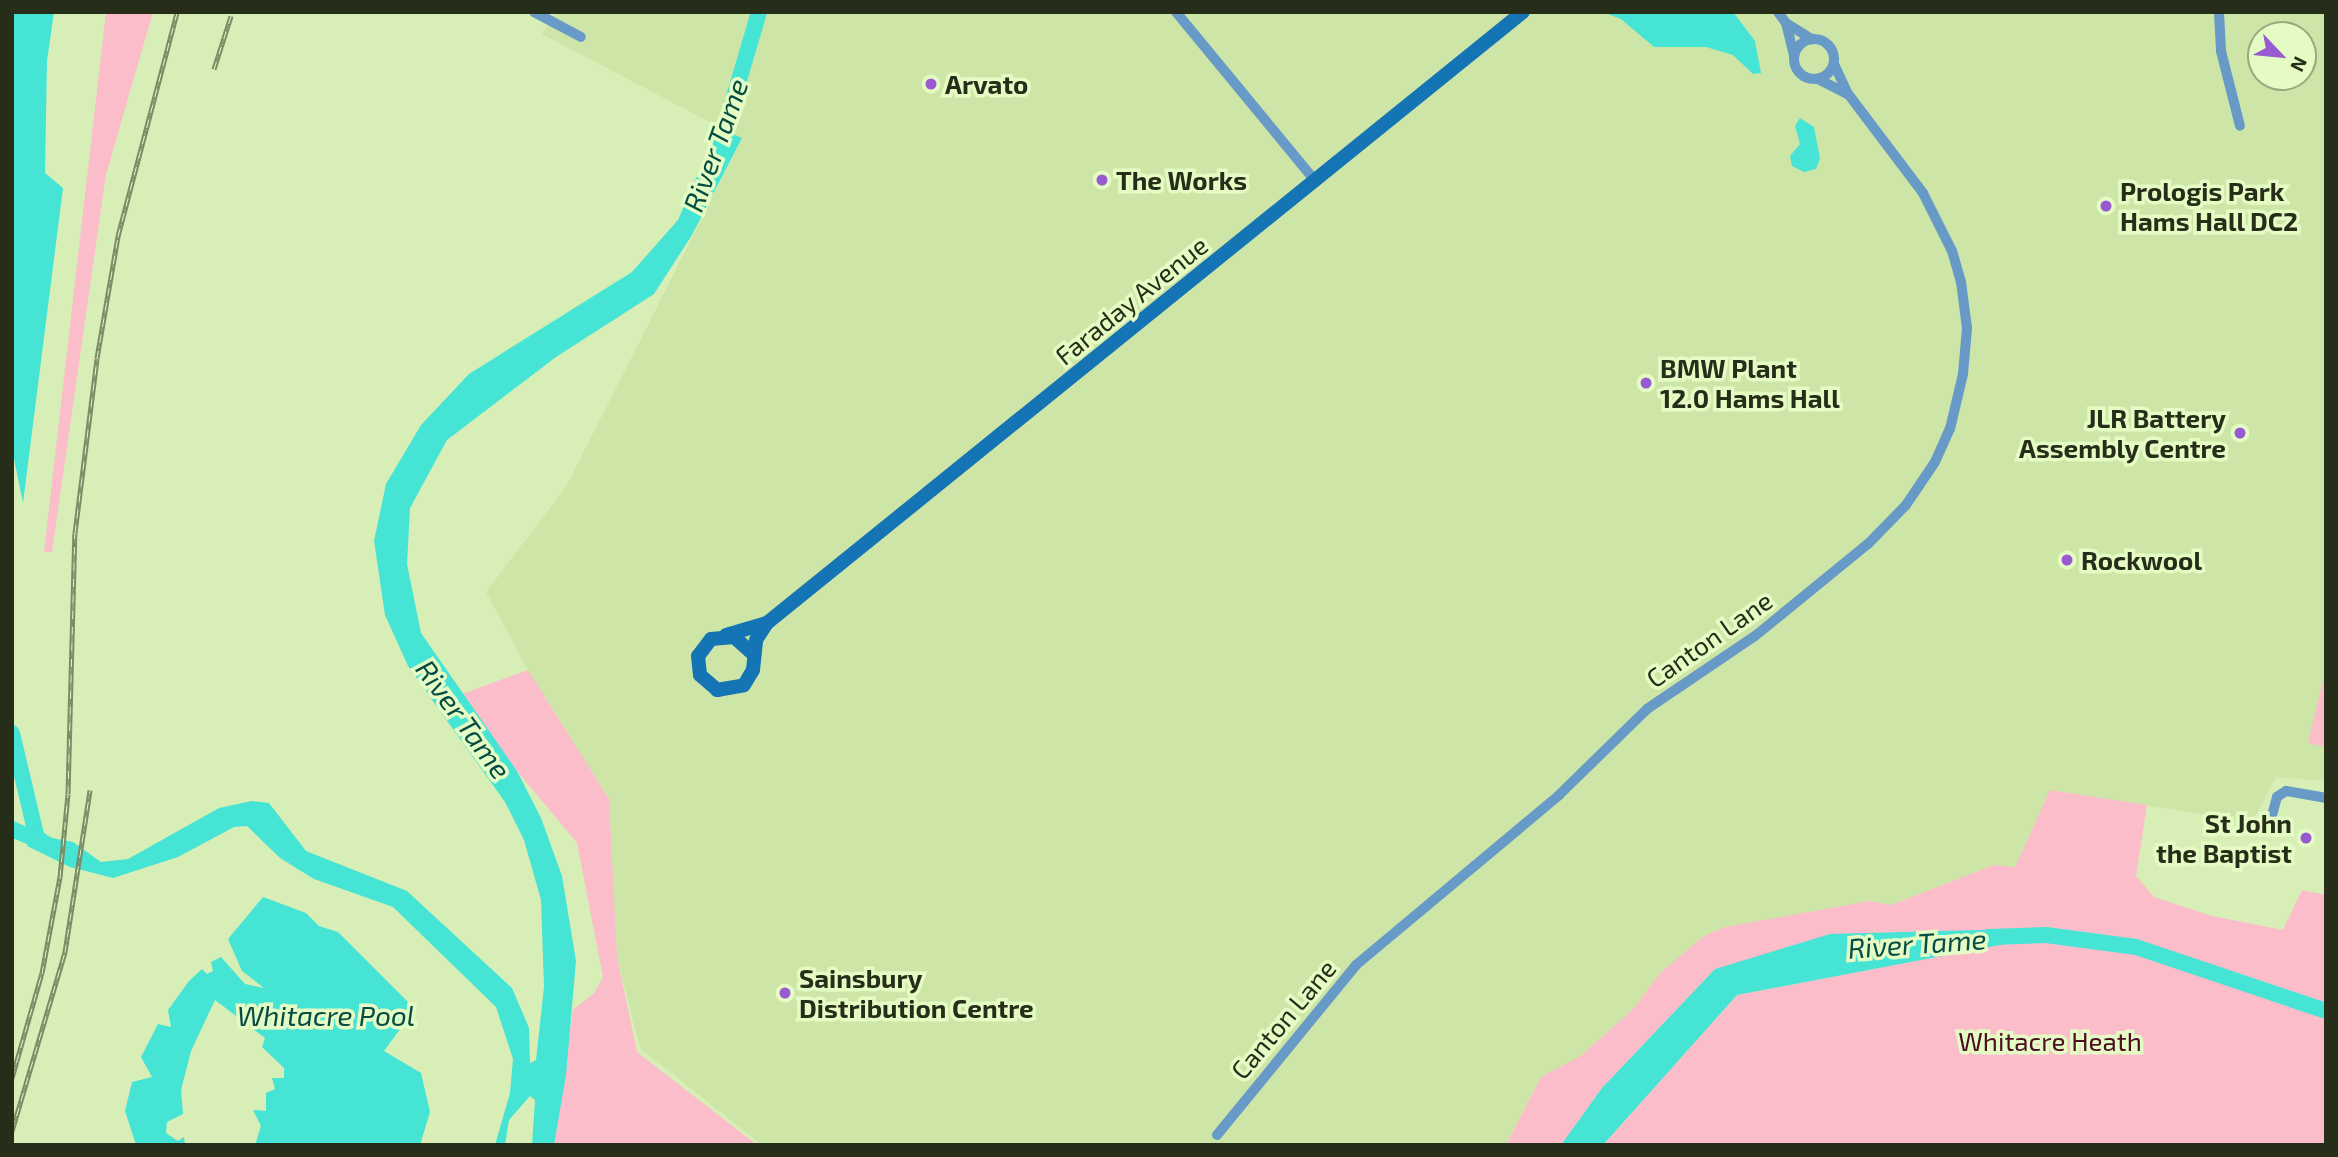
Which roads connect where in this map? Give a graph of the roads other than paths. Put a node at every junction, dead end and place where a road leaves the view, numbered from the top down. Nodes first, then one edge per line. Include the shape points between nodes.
1 (534, 12) edge
2 (1176, 12) edge
3 (1523, 12) edge
4 (1778, 12) edge
5 (2219, 12) edge
6 (551, 16) edge
7 (1786, 23) junction
8 (581, 37) dead end
9 (1812, 39) junction
10 (1794, 57) junction
11 (1834, 65) junction
12 (1818, 79) junction
13 (1848, 94) junction
14 (2240, 126) dead end
15 (1316, 183) junction
16 (767, 623) junction
17 (726, 635) junction
18 (752, 653) junction
19 (2326, 798) edge
20 (2270, 823) dead end
21 (1217, 1135) dead end

1 - 6 street
2 - 15 street
3 - 15 street, Faraday Avenue
4 - 7 street
5 - 14 street via 2221,51
6 - 8 street
7 - 9 street
7 - 10 street
9 - 10 street via 1800,45
9 - 11 street via 1828,44
10 - 12 street via 1800,73
11 - 12 street
11 - 13 street, Canton Lane
12 - 13 street, Canton Lane
13 - 21 street, Canton Lane via 1923,193 1952,251 1961,282 1967,328 1959,400 1922,485 1868,544 1755,636 1647,709 1559,795 1356,965
15 - 16 street, Faraday Avenue
16 - 17 street, Faraday Avenue via 744,634
16 - 18 street, Faraday Avenue
17 - 18 street via 742,640
17 - 18 street via 711,639 698,656 700,676 710,687 725,691 744,685 753,670
19 - 20 street via 2286,791 2277,797

